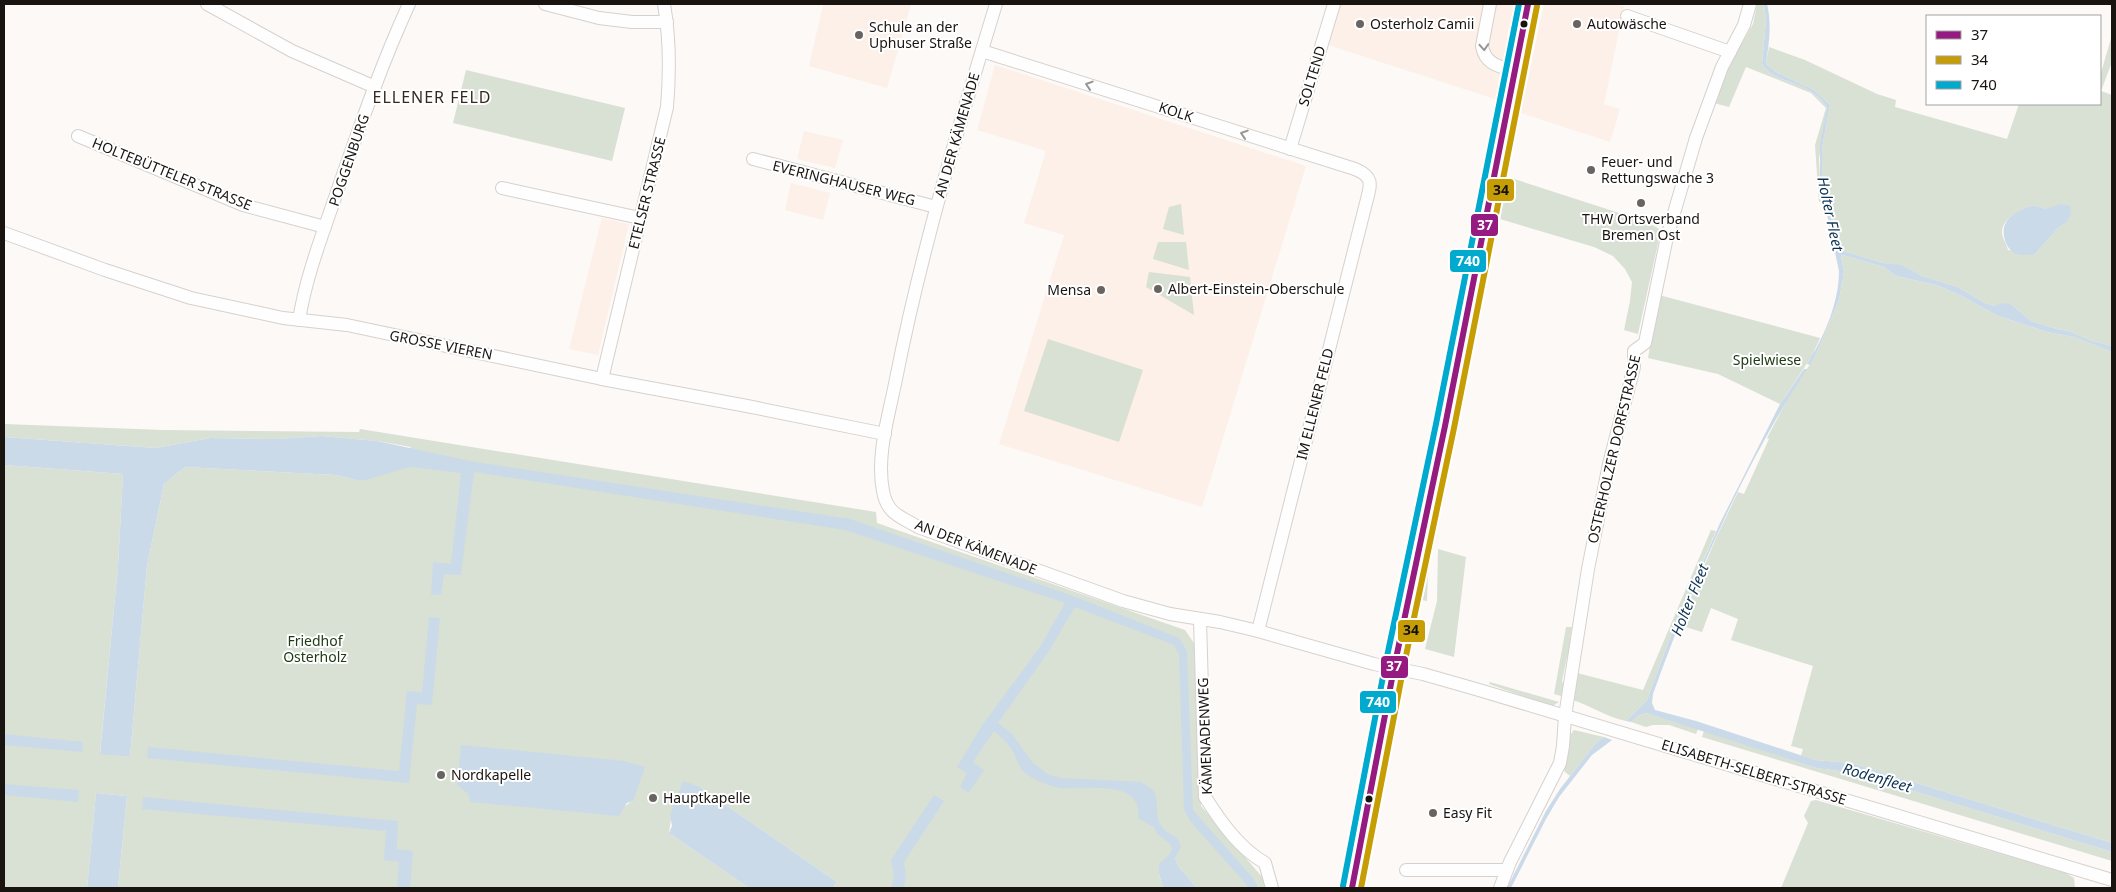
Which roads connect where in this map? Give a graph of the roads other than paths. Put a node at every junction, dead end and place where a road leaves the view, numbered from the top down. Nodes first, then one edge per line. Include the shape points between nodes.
1 (207, 4) edge
2 (409, 4) edge
3 (545, 4) edge
4 (664, 4) edge
5 (996, 4) edge
6 (1334, 4) edge
7 (1490, 4) edge
8 (1528, 4) edge
9 (1750, 4) edge
10 (1627, 16) dead end
11 (667, 22) junction
12 (982, 50) junction
13 (1730, 52) junction
14 (1514, 71) junction
15 (375, 87) junction
16 (78, 136) dead end
17 (1290, 149) junction
18 (752, 159) dead end
19 (1369, 178) joint
20 (502, 188) dead end
21 (936, 206) junction
22 (640, 218) junction
23 (325, 227) junction
24 (4, 233) edge
25 (299, 320) junction
26 (602, 379) junction
27 (885, 434) junction
28 (1200, 619) junction
29 (1258, 631) junction
30 (1394, 668) junction
31 (1565, 716) junction
32 (1406, 870) dead end
33 (1506, 870) junction
34 (2112, 880) edge
35 (1272, 888) edge
36 (1352, 888) edge
37 (1500, 888) edge

1 - 15 street via 292,51
2 - 15 street, POGGENBURG
3 - 11 street via 598,18
4 - 11 street, ETELSER STRASSE
5 - 12 street, AN DER KÄMENADE
6 - 17 street, SOLTEND
7 -> 14 street via 1483,51 1490,62
8 - 14 main road
9 - 13 street, OSTERHOLZER DORFSTRASSE via 1744,25
10 - 13 street
11 - 22 street, ETELSER STRASSE via 670,74 667,108
17 -> 12 street, KOLK
12 - 21 street, AN DER KÄMENADE
13 - 31 street, OSTERHOLZER DORFSTRASSE via 1696,138 1672,220 1645,343 1634,351 1634,367 1592,544
14 - 30 main road
15 - 23 street, POGGENBURG
16 - 23 street, HOLTEBÜTTELER STRASSE via 243,205
17 - 19 street, KOLK via 1355,169
18 - 21 street, EVERINGHAUSER WEG
19 - 29 street, IM ELLENER FELD via 1370,188
20 - 22 street
21 - 27 street, AN DER KÄMENADE via 905,332
22 - 26 street, ETELSER STRASSE
23 - 25 street, POGGENBURG
24 - 25 street, GROSSE VIEREN via 191,298
25 - 26 street, GROSSE VIEREN via 347,325
26 - 27 street, GROSSE VIEREN
27 - 28 street, AN DER KÄMENADE via 880,469 889,510 918,527 1123,601
28 - 29 street, AN DER KÄMENADE
28 - 35 street, KÄMENADENWEG via 1204,797 1250,854 1265,863
29 - 30 street, AN DER KÄMENADE
30 - 31 street, ELISABETH-SELBERT-STRASSE
30 - 36 main road
31 - 33 street, OSTERHOLZER DORFSTRASSE via 1560,763
31 - 34 street, ELISABETH-SELBERT-STRASSE
32 - 33 street
33 - 37 street, OSTERHOLZER DORFSTRASSE

